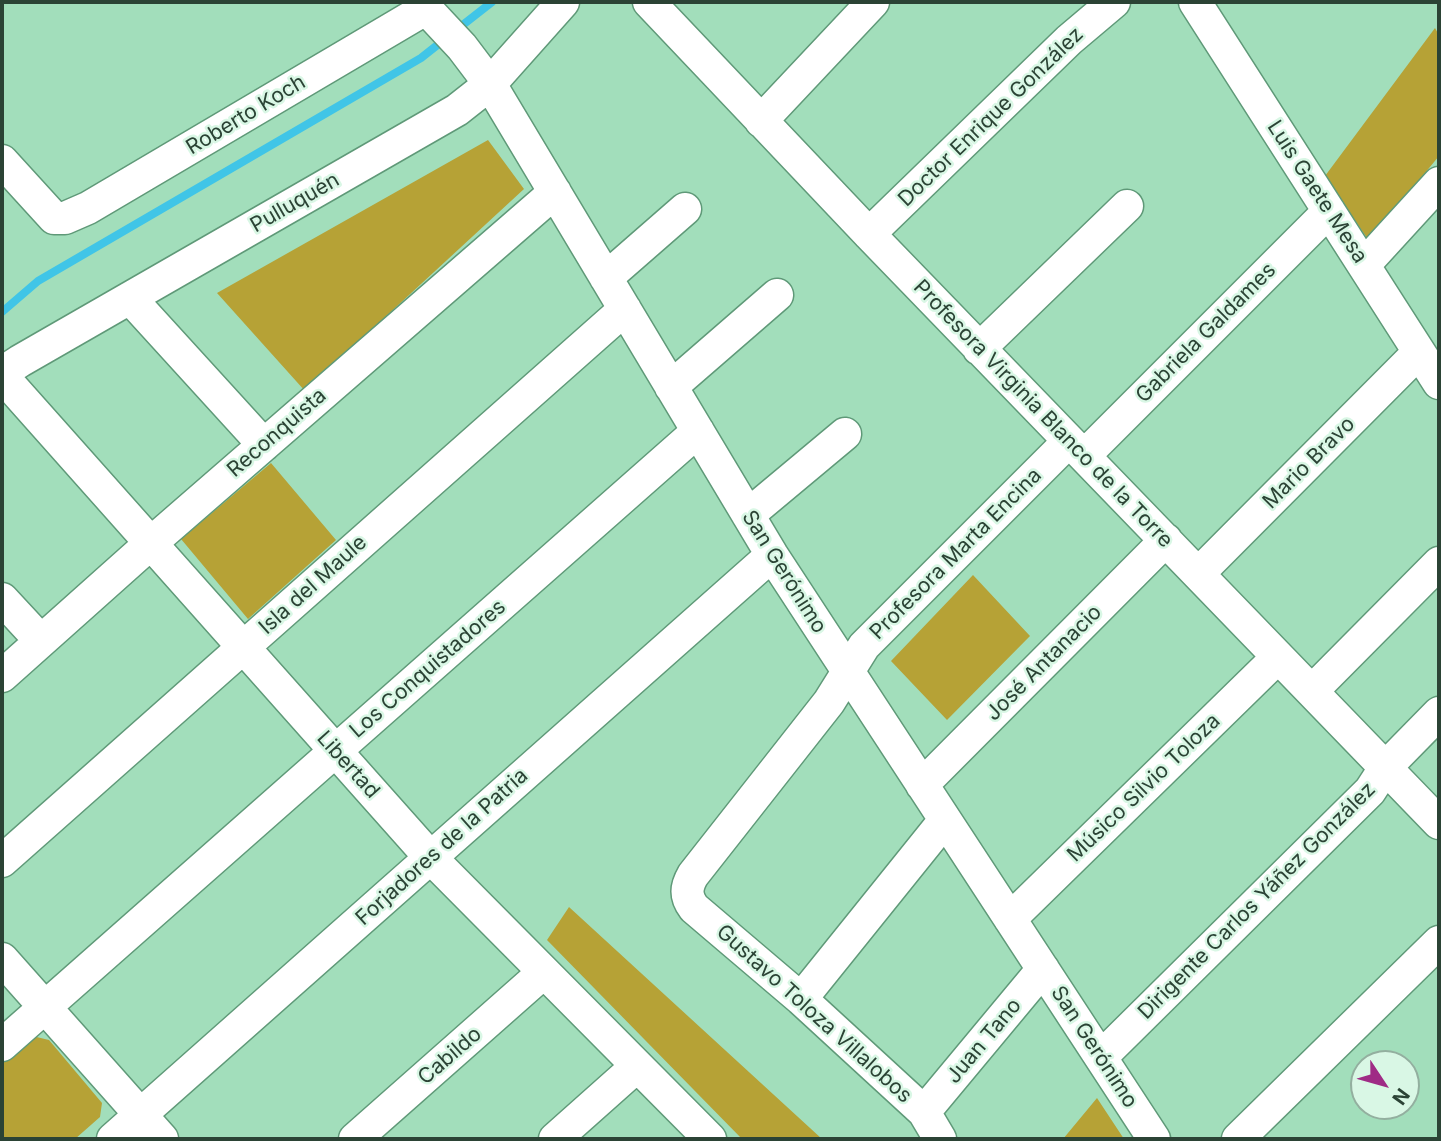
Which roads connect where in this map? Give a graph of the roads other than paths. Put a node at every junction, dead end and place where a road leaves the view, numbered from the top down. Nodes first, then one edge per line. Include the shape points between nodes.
1 (563, 2) edge
2 (649, 2) edge
3 (873, 2) edge
4 (1114, 2) edge
5 (1195, 2) edge
6 (428, 10) edge
7 (490, 85) junction
8 (761, 121) junction
9 (2, 161) edge
10 (1439, 183) edge
11 (555, 192) junction
12 (1127, 205) dead end
13 (685, 209) dead end
14 (1329, 211) junction
15 (869, 234) junction
16 (1364, 265) junction
17 (606, 278) junction
18 (777, 295) dead end
19 (130, 298) junction
20 (625, 310) junction
21 (979, 349) junction
22 (1419, 352) junction
23 (2, 375) edge
24 (1439, 383) edge
25 (671, 387) junction
26 (698, 431) junction
27 (845, 434) dead end
28 (264, 445) junction
29 (1076, 448) junction
30 (748, 515) junction
31 (1166, 540) junction
32 (151, 543) junction
33 (772, 555) junction
34 (1439, 563) edge
35 (1198, 575) junction
36 (2, 599) edge
37 (41, 641) junction
38 (244, 647) junction
39 (1278, 657) junction
40 (848, 671) junction
41 (2, 676) edge
42 (1312, 691) junction
43 (1439, 713) edge
44 (335, 751) junction
45 (1385, 768) junction
46 (922, 785) junction
47 (946, 820) junction
48 (1439, 823) edge
49 (430, 857) junction
50 (2, 861) edge
51 (687, 891) joint
52 (1010, 919) junction
53 (1439, 942) edge
54 (2, 959) edge
55 (1043, 969) junction
56 (544, 972) junction
57 (801, 999) junction
58 (45, 1007) junction
59 (2, 1045) edge
60 (1101, 1057) junction
61 (637, 1066) junction
62 (924, 1112) junction
63 (140, 1115) junction
64 (113, 1139) edge
65 (162, 1139) edge
66 (355, 1139) edge
67 (555, 1139) edge
68 (710, 1139) edge
69 (940, 1139) edge
70 (1154, 1139) edge
71 (1238, 1139) edge

1 - 7 street, Pulluquén
2 - 8 street, Profesora Virginia Blanco de la Torre
3 - 8 street
4 - 15 street, Doctor Enrique González
5 - 14 street, Luis Gaete Mesa
6 - 7 street, San Gerónimo
6 - 9 street, Roberto Koch via 65,218 54,218
7 - 11 street, San Gerónimo
7 - 19 street, Pulluquén via 457,110
8 - 15 street, Profesora Virginia Blanco de la Torre
10 - 16 street
11 - 17 street, San Gerónimo
11 - 28 street, Reconquista
12 - 21 street
13 - 17 street
14 - 16 street, Luis Gaete Mesa
14 - 29 street, Gabriela Galdames
15 - 21 street, Profesora Virginia Blanco de la Torre
16 - 22 street, Luis Gaete Mesa
17 - 20 street, San Gerónimo
18 - 25 street
19 - 23 street, Pulluquén
19 - 28 street
20 - 25 street, San Gerónimo
20 - 38 street, Isla del Maule
21 - 29 street, Profesora Virginia Blanco de la Torre
22 - 24 street, Luis Gaete Mesa
22 - 35 street, Mario Bravo
23 - 32 street, Libertad
25 - 26 street, San Gerónimo
26 - 30 street, San Gerónimo
26 - 44 street, Los Conquistadores
27 - 30 street
28 - 32 street, Reconquista
29 - 31 street, Profesora Virginia Blanco de la Torre
29 - 40 street, Profesora Marta Encina via 864,646
30 - 33 street, San Gerónimo
31 - 35 street, Profesora Virginia Blanco de la Torre
31 - 46 street, José Antanacio
32 - 37 street, Reconquista
32 - 38 street, Libertad
33 - 40 street, San Gerónimo
33 - 49 street, Forjadores de la Patria
34 - 42 street
35 - 39 street, Profesora Virginia Blanco de la Torre
36 - 37 street
37 - 41 street, Reconquista
38 - 44 street, Libertad
38 - 50 street, Isla del Maule
39 - 42 street, Profesora Virginia Blanco de la Torre
39 - 52 street, Músico Silvio Toloza
40 - 46 street, San Gerónimo
40 - 51 street, Profesora Marta Encina via 829,702 694,875
42 - 45 street, Profesora Virginia Blanco de la Torre
43 - 45 street, Dirigente Carlos Yáñez González
44 - 49 street, Libertad
44 - 58 street, Los Conquistadores
45 - 48 street, Profesora Virginia Blanco de la Torre
45 - 60 street, Dirigente Carlos Yáñez González via 1370,791
46 - 47 street, San Gerónimo
47 - 52 street, San Gerónimo
47 - 57 street
49 - 56 street, Libertad
49 - 63 street, Forjadores de la Patria
51 - 57 street, Gustavo Toloza Villalobos via 694,908
52 - 55 street, San Gerónimo
53 - 71 street
54 - 58 street
55 - 60 street, San Gerónimo
55 - 62 street, Juan Tano
56 - 61 street, Libertad
56 - 66 street, Cabildo
57 - 62 street, Gustavo Toloza Villalobos
58 - 59 street, Los Conquistadores
58 - 63 street
60 - 70 street, San Gerónimo
61 - 67 street
61 - 68 street, Libertad
62 - 69 street, Gustavo Toloza Villalobos
63 - 64 street, Forjadores de la Patria
63 - 65 street

